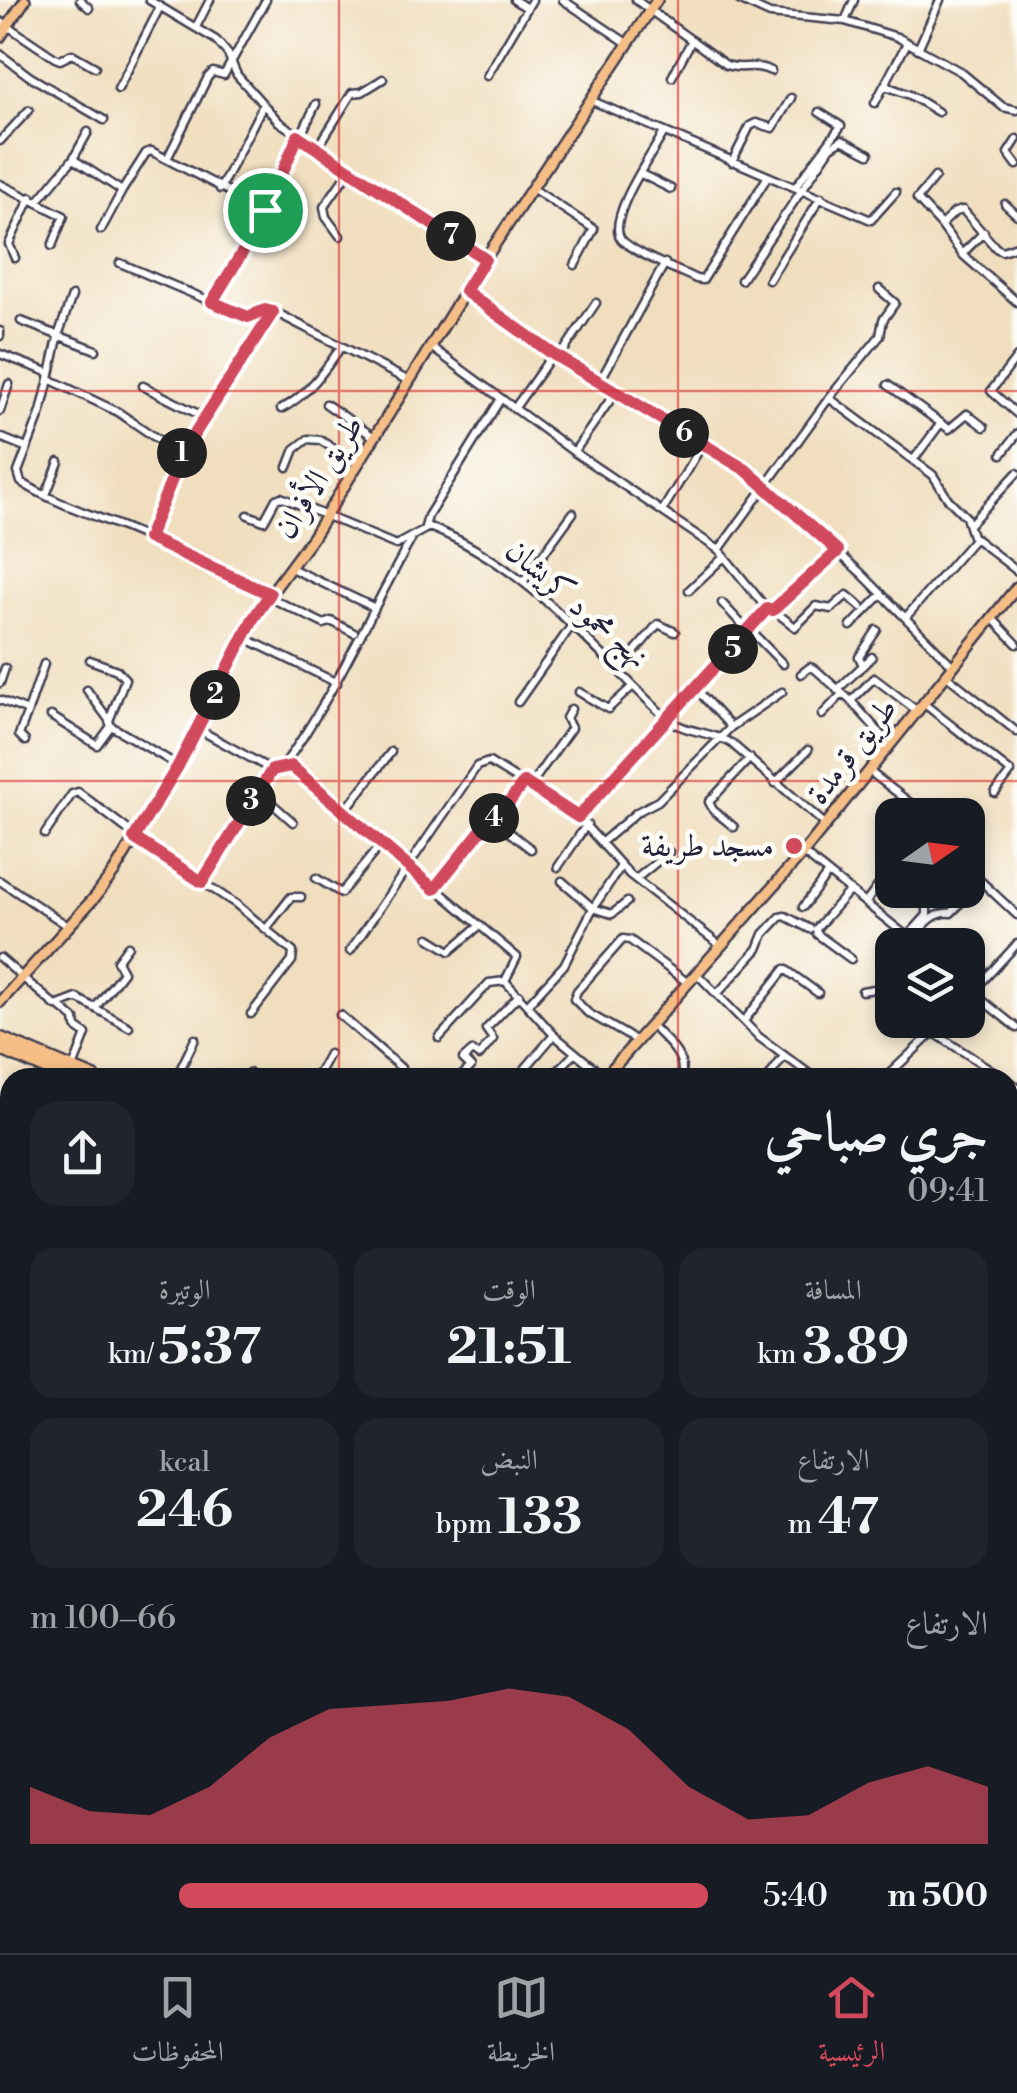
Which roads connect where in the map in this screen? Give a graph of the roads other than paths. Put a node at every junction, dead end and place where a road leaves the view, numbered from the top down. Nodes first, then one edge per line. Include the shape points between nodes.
1 (26, 0) edge
2 (80, 0) edge
3 (148, 0) edge
4 (210, 0) edge
5 (266, 0) edge
6 (514, 0) edge
7 (532, 0) edge
8 (562, 0) edge
9 (636, 0) edge
10 (739, 0) edge
11 (854, 0) edge
12 (940, 0) edge
13 (653, 5) edge
14 (160, 6) junction
15 (89, 8) dead end
16 (527, 8) junction
17 (846, 21) junction
18 (4, 24) edge
19 (196, 27) junction
20 (0, 37) edge
21 (692, 40) junction
22 (627, 43) junction
23 (908, 43) junction
24 (918, 49) junction
25 (0, 54) edge
26 (231, 61) junction
27 (94, 68) dead end
28 (771, 71) dead end
29 (486, 76) dead end
30 (672, 77) dead end
31 (384, 79) dead end
32 (886, 86) junction
33 (118, 89) dead end
34 (791, 98) dead end
35 (589, 100) junction
36 (875, 103) dead end
37 (316, 104) dead end
38 (263, 105) junction
39 (29, 110) dead end
40 (1017, 110) edge
41 (819, 112) dead end
42 (938, 112) dead end
43 (104, 120) dead end
44 (88, 132) dead end
45 (663, 134) junction
46 (298, 136) junction
47 (1017, 138) edge
48 (0, 141) edge
49 (317, 149) junction
50 (869, 154) dead end
51 (167, 158) junction
52 (73, 159) junction
53 (732, 162) junction
54 (1017, 165) edge
55 (349, 170) junction
56 (641, 174) junction
57 (768, 176) junction
58 (935, 177) dead end
59 (0, 185) edge
60 (531, 187) junction
61 (799, 187) junction
62 (220, 189) junction
63 (670, 189) dead end
64 (122, 191) junction
65 (896, 192) dead end
66 (822, 197) junction
67 (34, 199) junction
68 (1005, 204) dead end
69 (265, 210) junction
70 (1017, 214) edge
71 (262, 220) junction
72 (941, 225) junction
73 (285, 229) dead end
74 (100, 230) dead end
75 (984, 232) junction
76 (340, 236) dead end
77 (52, 246) dead end
78 (1017, 246) edge
79 (962, 254) junction
80 (16, 258) dead end
81 (485, 259) junction
82 (120, 263) dead end
83 (664, 263) junction
84 (575, 265) dead end
85 (741, 280) dead end
86 (769, 280) dead end
87 (880, 289) dead end
88 (465, 291) junction
89 (72, 296) dead end
90 (212, 302) junction
91 (1017, 302) edge
92 (596, 303) dead end
93 (273, 312) junction
94 (21, 321) dead end
95 (58, 334) junction
96 (430, 346) junction
97 (341, 347) junction
98 (96, 350) dead end
99 (0, 354) edge
100 (556, 356) junction
101 (1017, 357) edge
102 (50, 376) junction
103 (409, 380) junction
104 (599, 383) junction
105 (9, 384) dead end
106 (143, 386) dead end
107 (888, 386) dead end
108 (614, 392) junction
109 (829, 398) junction
110 (500, 400) junction
111 (326, 404) dead end
112 (281, 409) dead end
113 (514, 409) junction
114 (0, 411) edge
115 (1017, 414) edge
116 (205, 417) junction
117 (941, 423) junction
118 (984, 428) dead end
119 (1017, 434) edge
120 (0, 437) edge
121 (374, 437) junction
122 (704, 444) junction
123 (27, 448) junction
124 (574, 452) junction
125 (1002, 454) dead end
126 (181, 455) junction
127 (914, 459) junction
128 (59, 462) dead end
129 (357, 463) junction
130 (288, 467) dead end
131 (1017, 473) edge
132 (767, 487) junction
133 (46, 495) junction
134 (662, 511) junction
135 (573, 513) dead end
136 (248, 515) dead end
137 (326, 516) junction
138 (969, 524) junction
139 (425, 528) junction
140 (148, 538) junction
141 (975, 538) junction
142 (411, 539) junction
143 (838, 551) junction
144 (721, 554) junction
145 (291, 568) junction
146 (1017, 571) edge
147 (523, 582) junction
148 (1017, 587) edge
149 (689, 590) dead end
150 (270, 594) junction
151 (882, 594) junction
152 (722, 603) dead end
153 (861, 607) dead end
154 (373, 608) junction
155 (770, 610) junction
156 (906, 617) junction
157 (992, 618) junction
158 (572, 625) junction
159 (851, 626) dead end
160 (877, 630) dead end
161 (749, 631) junction
162 (674, 632) dead end
163 (354, 633) dead end
164 (244, 637) junction
165 (1017, 644) edge
166 (872, 657) dead end
167 (90, 660) dead end
168 (44, 664) dead end
169 (783, 664) dead end
170 (863, 665) junction
171 (953, 666) junction
172 (5, 668) dead end
173 (618, 670) junction
174 (802, 674) dead end
175 (946, 675) junction
176 (0, 682) edge
177 (337, 683) junction
178 (633, 686) junction
179 (88, 690) dead end
180 (697, 690) junction
181 (579, 692) dead end
182 (782, 692) dead end
183 (840, 692) junction
184 (0, 700) edge
185 (852, 701) junction
186 (518, 702) dead end
187 (919, 706) junction
188 (571, 709) dead end
189 (28, 711) junction
190 (822, 715) dead end
191 (51, 716) dead end
192 (666, 718) junction
193 (110, 723) junction
194 (731, 727) junction
195 (198, 729) junction
196 (1017, 732) edge
197 (720, 737) junction
198 (25, 742) dead end
199 (890, 743) junction
200 (808, 750) dead end
201 (391, 752) dead end
202 (750, 758) junction
203 (178, 766) junction
204 (282, 766) junction
205 (272, 770) junction
206 (868, 770) junction
207 (776, 783) junction
208 (527, 784) junction
209 (259, 792) junction
210 (996, 793) dead end
211 (904, 798) edge
212 (344, 812) junction
213 (578, 817) junction
214 (492, 819) junction
215 (293, 822) dead end
216 (587, 824) junction
217 (826, 825) junction
218 (734, 827) dead end
219 (45, 834) dead end
220 (135, 837) junction
221 (383, 842) junction
222 (602, 842) junction
223 (530, 848) dead end
224 (669, 852) dead end
225 (803, 854) junction
226 (410, 866) junction
227 (620, 866) junction
228 (558, 868) dead end
229 (828, 873) junction
230 (316, 878) dead end
231 (636, 879) junction
232 (0, 881) edge
233 (562, 881) dead end
234 (202, 882) junction
235 (985, 885) edge
236 (434, 889) junction
237 (850, 890) junction
238 (875, 890) edge
239 (301, 896) dead end
240 (866, 901) junction
241 (627, 902) dead end
242 (803, 907) dead end
243 (593, 908) junction
244 (955, 908) edge
245 (1017, 914) edge
246 (68, 926) junction
247 (478, 926) junction
248 (266, 928) junction
249 (898, 928) edge
250 (924, 928) edge
251 (810, 929) dead end
252 (429, 938) dead end
253 (1017, 944) edge
254 (128, 946) dead end
255 (722, 946) junction
256 (350, 951) dead end
257 (0, 958) edge
258 (851, 959) dead end
259 (700, 971) junction
260 (24, 977) junction
261 (985, 978) edge
262 (506, 981) junction
263 (688, 983) junction
264 (875, 989) edge
265 (862, 990) dead end
266 (716, 991) junction
267 (818, 993) dead end
268 (519, 995) junction
269 (0, 1002) edge
270 (528, 1004) junction
271 (60, 1006) junction
272 (985, 1006) edge
273 (95, 1008) junction
274 (0, 1011) edge
275 (251, 1014) dead end
276 (340, 1015) dead end
277 (744, 1021) junction
278 (651, 1025) junction
279 (129, 1027) dead end
280 (1017, 1028) edge
281 (554, 1035) junction
282 (439, 1038) dead end
283 (928, 1038) edge
284 (945, 1038) edge
285 (195, 1039) dead end
286 (637, 1041) junction
287 (1, 1044) edge
288 (329, 1054) dead end
289 (574, 1054) junction
290 (784, 1056) junction
291 (38, 1068) edge
292 (59, 1068) edge
293 (76, 1068) edge
294 (181, 1068) edge
295 (321, 1068) edge
296 (400, 1068) edge
297 (470, 1068) edge
298 (526, 1068) edge
299 (561, 1068) edge
300 (592, 1068) edge
301 (613, 1068) edge
302 (682, 1068) edge
303 (775, 1068) edge
304 (801, 1068) edge
305 (896, 1068) edge
306 (990, 1068) edge
307 (0, 1208) edge
308 (0, 1216) edge
309 (0, 1598) edge
310 (0, 1606) edge

1 - 18 main road
2 - 15 street
3 - 14 street
4 - 19 street
5 - 26 street
6 - 16 street
7 - 16 street
8 - 22 street
9 - 13 street
10 - 17 street via 775,15
11 - 17 street
12 - 24 street
13 - 21 street
13 - 22 main road, طريق الأفران
14 - 19 street
14 - 33 street
16 - 29 street
17 - 23 street
18 - 20 main road
18 - 27 street via 55,58 72,54
19 - 26 street via 224,47
21 - 28 street via 733,68 757,64
21 - 30 street
22 - 35 main road, طريق الأفران
23 - 24 street
23 - 32 street
24 - 40 street
25 - 43 street
26 - 38 street
26 - 51 street via 224,75 210,73
31 - 49 street via 352,93
32 - 36 street
32 - 42 street
34 - 53 street via 773,128 750,126
35 - 45 street
35 - 60 main road, طريق الأفران
37 - 46 street
38 - 46 street
38 - 62 street
39 - 48 street
41 - 61 street via 841,126
44 - 52 street
45 - 53 street
45 - 56 street
46 - 49 street
46 - 69 street
47 - 54 street via 1008,153
49 - 55 street
50 - 61 street via 835,143
51 - 62 street
51 - 64 street via 146,153
52 - 64 street
52 - 67 street
53 - 57 street
55 - 76 street via 324,207
55 - 81 street
56 - 63 street
56 - 83 street via 618,218 619,236
57 - 61 street
57 - 83 street via 703,280
58 - 72 street via 917,199
59 - 67 street
60 - 81 main road, طريق الأفران
60 - 84 street via 594,229
61 - 66 street
61 - 85 street
62 - 69 street
64 - 74 street
65 - 66 street via 875,220
66 - 86 street
67 - 77 street via 64,216
67 - 80 street via 9,244
68 - 70 street
69 - 71 street
71 - 73 street
71 - 90 street
72 - 75 street via 962,210
72 - 79 street
75 - 78 street via 999,250
75 - 79 street
79 - 91 street
81 - 88 main road, طريق الأفران
82 - 90 street
83 - 104 street
87 - 109 street via 894,303 880,336
88 - 96 main road, طريق الأفران
88 - 100 street
89 - 95 street
90 - 93 street via 248,317
92 - 100 street
93 - 97 street
93 - 116 street
94 - 95 street
95 - 98 street
95 - 102 street
96 - 103 main road, طريق الأفران
96 - 110 street
97 - 103 street
97 - 112 street via 322,374
99 - 102 street
100 - 104 street
100 - 113 street
101 - 115 street via 991,391
102 - 123 street
102 - 126 street
103 - 121 main road, طريق الأفران
104 - 108 street
105 - 114 street
106 - 116 street
107 - 117 street
108 - 122 street
108 - 124 street
109 - 127 street
109 - 132 street
110 - 113 street
110 - 139 street
111 - 121 street
113 - 124 street
116 - 126 street
117 - 118 street via 953,428 967,414
117 - 127 street
119 - 125 street
120 - 123 street
121 - 129 main road, طريق الأفران
122 - 132 street
122 - 134 street
123 - 133 street via 18,478
124 - 134 street
126 - 140 street
127 - 138 street
128 - 133 street
129 - 130 street via 308,439
129 - 137 main road, طريق الأفران
131 - 138 street
132 - 143 street
132 - 144 street
133 - 140 street
134 - 144 street
135 - 147 street
136 - 137 street via 264,521 281,497
137 - 142 street via 396,545
137 - 145 main road, طريق الأفران
138 - 141 street
139 - 142 street
139 - 147 street, نهج محمود كريشان via 473,548
140 - 150 street
141 - 146 street
141 - 156 street
142 - 154 street
143 - 151 street
143 - 155 street
144 - 149 street
144 - 155 street
145 - 150 main road, طريق الأفران
145 - 154 street
147 - 158 street, نهج محمود كريشان
148 - 157 main road, طريق قرمدة
150 - 163 street
150 - 164 main road, طريق الأفران
151 - 156 street
151 - 159 street
152 - 161 street
153 - 155 street via 847,595 831,609 816,606 795,627
154 - 177 street
155 - 161 street
156 - 171 street
157 - 165 street
157 - 171 main road, طريق قرمدة
158 - 173 street, نهج محمود كريشان
158 - 186 street
160 - 170 street via 859,657
161 - 169 street
161 - 180 street
162 - 173 street via 658,624
164 - 177 street
164 - 195 main road, طريق الأفران
166 - 170 street
167 - 193 street via 125,679
168 - 189 street
170 - 183 street
171 - 175 main road, طريق قرمدة
172 - 176 street
173 - 178 street, نهج محمود كريشان
174 - 183 street via 812,667
175 - 187 main road, طريق قرمدة
175 - 196 street
177 - 204 street
178 - 181 street via 610,709
178 - 192 street, نهج محمود كريشان
179 - 193 street
180 - 192 street
180 - 194 street
182 - 194 street
183 - 185 street
183 - 190 street
184 - 189 street
185 - 187 street via 874,678
185 - 199 street
187 - 199 main road, طريق قرمدة
187 - 210 street via 1011,772
188 - 208 street via 570,730
189 - 198 street via 19,735
191 - 193 street via 94,745
192 - 197 street, نهج محمود كريشان
192 - 213 street
193 - 203 street
194 - 197 street
195 - 203 main road, طريق الأفران
195 - 205 street
197 - 202 street, نهج محمود كريشان
197 - 222 street via 658,801
199 - 206 main road, طريق قرمدة
200 - 207 street
201 - 212 street
202 - 207 street, نهج محمود كريشان
202 - 218 street via 710,802
203 - 220 main road, طريق الأفران
204 - 205 street
204 - 212 street via 291,766
205 - 209 street
206 - 211 street
206 - 217 main road, طريق قرمدة
207 - 217 street, نهج محمود كريشان
208 - 213 street
208 - 214 street
208 - 226 street via 489,762 480,764
209 - 215 street
209 - 234 street
212 - 221 street
213 - 216 street
214 - 223 street
214 - 236 street
216 - 222 street
216 - 228 street
217 - 225 main road, طريق قرمدة
219 - 220 street via 78,792
220 - 234 street
220 - 246 main road, طريق الأفران
221 - 226 street
221 - 230 street via 341,893
222 - 227 street
224 - 231 street
225 - 229 street
225 - 255 main road, طريق قرمدة
226 - 236 street
226 - 256 street
227 - 231 street
227 - 243 street
229 - 237 street
229 - 242 street
231 - 255 street
232 - 246 street
233 - 243 street
234 - 248 street
235 - 245 street
236 - 247 street
237 - 240 street
237 - 258 street via 816,934
238 - 240 street
239 - 248 street via 288,900
240 - 249 street
241 - 243 street via 615,914
243 - 270 street via 564,965
244 - 250 street
246 - 260 main road, طريق الأفران
247 - 252 street via 450,951
247 - 262 street via 516,957
248 - 275 street via 294,958
251 - 266 street via 780,917
253 - 261 street
254 - 273 street via 117,961 123,972
255 - 259 main road, طريق قرمدة
257 - 260 street
259 - 263 main road, طريق قرمدة
259 - 266 street
260 - 269 main road, طريق الأفران
260 - 271 street
260 - 274 main road, طريق الأفران
262 - 268 street
262 - 282 street via 490,983
263 - 278 main road, طريق قرمدة
263 - 286 street via 626,938 617,943 574,999
264 - 265 street
266 - 277 street
267 - 277 street via 785,969
268 - 270 street
268 - 297 street via 486,1029 493,1039 484,1052 463,1059
270 - 281 street
271 - 273 street via 74,997
271 - 293 street via 86,1034
272 - 280 street
273 - 279 street
276 - 296 street
277 - 290 street
278 - 286 main road, طريق قرمدة
278 - 302 street
281 - 289 street
281 - 298 street
283 - 305 street
284 - 306 street
285 - 294 street
286 - 301 main road, طريق قرمدة
287 - 291 highway
287 - 292 highway
288 - 295 street
289 - 299 street
289 - 300 street
290 - 303 street
290 - 304 street
307 - 308 street
309 - 310 street

